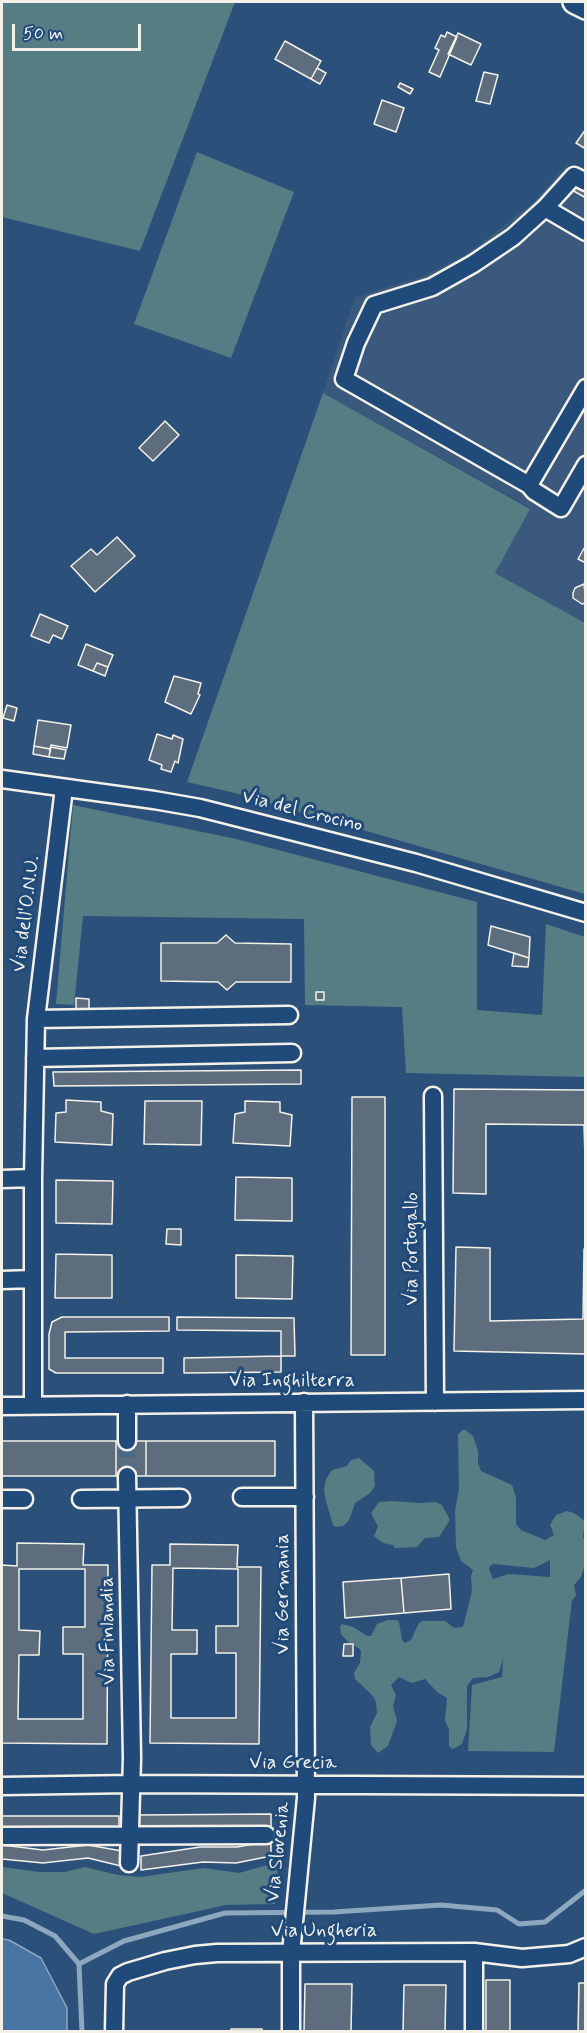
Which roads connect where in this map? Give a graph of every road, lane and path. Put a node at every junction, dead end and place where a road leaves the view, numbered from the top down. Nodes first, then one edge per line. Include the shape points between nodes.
1 (574, 2) edge
2 (585, 8) edge
3 (585, 182) edge
4 (545, 208) junction
5 (585, 232) edge
6 (585, 388) edge
7 (585, 465) edge
8 (529, 486) junction
9 (2, 779) edge
10 (64, 788) junction
11 (585, 913) edge
12 (289, 1015) dead end
13 (36, 1019) junction
14 (292, 1053) dead end
15 (35, 1058) junction
16 (432, 1096) dead end
17 (33, 1178) junction
18 (2, 1179) edge
19 (33, 1279) junction
20 (2, 1280) edge
21 (585, 1401) edge
22 (304, 1402) junction
23 (435, 1402) junction
24 (127, 1404) junction
25 (33, 1405) junction
26 (2, 1406) edge
27 (127, 1441) tunnel mouth
28 (127, 1476) tunnel mouth
29 (242, 1497) dead end
30 (305, 1497) junction
31 (182, 1498) dead end
32 (2, 1499) edge
33 (24, 1499) dead end
34 (128, 1499) junction
35 (81, 1500) dead end
36 (131, 1784) junction
37 (306, 1785) junction
38 (2, 1786) edge
39 (585, 1786) edge
40 (266, 1835) dead end
41 (2, 1836) edge
42 (129, 1836) junction
43 (129, 1863) dead end
44 (292, 1946) junction
45 (585, 1947) edge
46 (474, 1953) junction
47 (114, 2031) edge
48 (291, 2031) edge
49 (474, 2031) edge

1 - 2 main road
3 - 4 street via 574,176
4 - 5 street
4 - 8 street via 474,264 432,287 374,304 344,380
6 - 8 street
7 - 8 street via 561,508
9 - 10 street, Via del Crocino
10 - 11 street, Via del Crocino via 206,809 416,863
10 - 13 street, Via dell'O.N.U.
12 - 13 street
13 - 15 street, Via dell'O.N.U.
14 - 15 street
15 - 17 street, Via dell'O.N.U.
16 - 23 street, Via Portogallo
17 - 18 street
17 - 19 street, Via dell'O.N.U.
19 - 20 street
19 - 25 street, Via dell'O.N.U.
21 - 23 street, Via Inghilterra
22 - 23 street, Via Inghilterra
22 - 24 street, Via Inghilterra
22 - 30 street, Via Germania
24 - 25 street, Via Inghilterra
24 - 27 street
25 - 26 street, Via Inghilterra
28 - 34 street, Via Finlandia
29 - 30 street
30 - 37 street, Via Germania
31 - 34 street
32 - 33 street
34 - 35 street
34 - 36 street, Via Finlandia
36 - 37 street, Via Grecia
36 - 38 street, Via Grecia
36 - 42 street, Via Finlandia
37 - 39 street, Via Grecia
37 - 44 street, Via Slovenia
40 - 42 street
41 - 42 street
42 - 43 street, Via Finlandia
44 - 46 street, Via Ungheria
44 - 47 street, Via Ungheria via 217,1953 128,1971 115,1984
44 - 48 street, Via Slovenia
45 - 46 street, Via Ungheria via 546,1957
46 - 49 street

